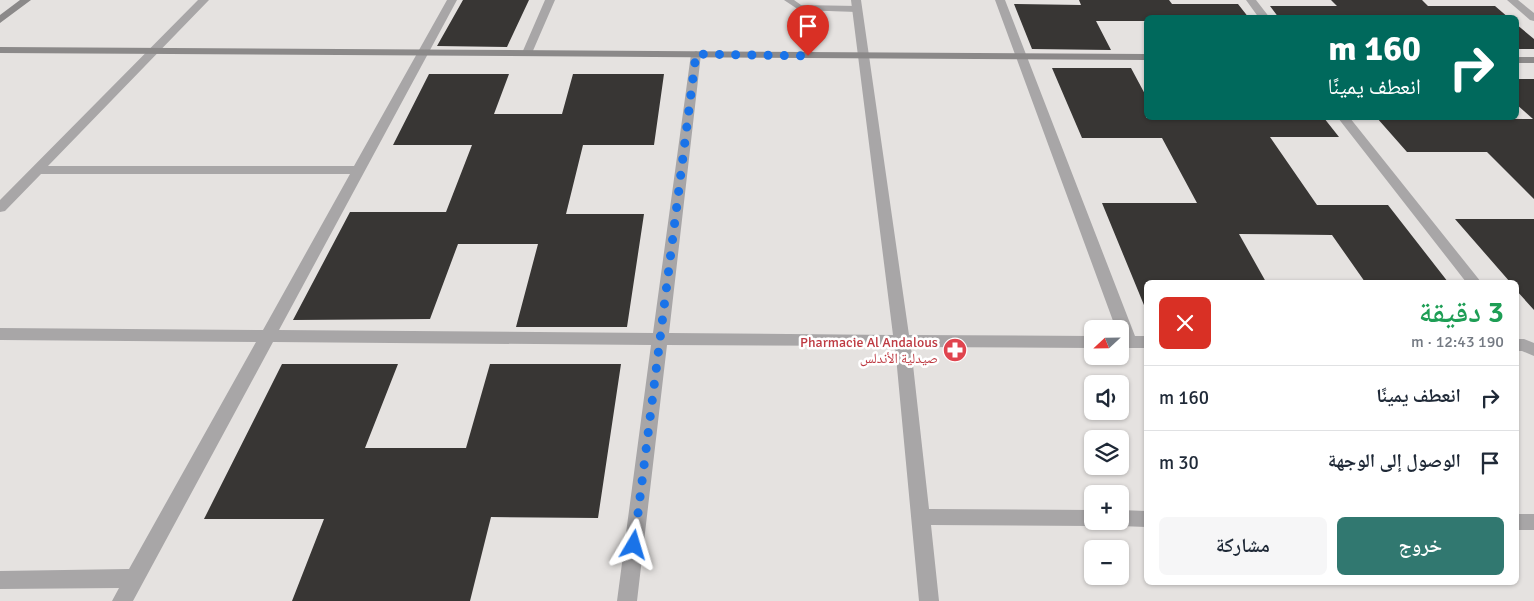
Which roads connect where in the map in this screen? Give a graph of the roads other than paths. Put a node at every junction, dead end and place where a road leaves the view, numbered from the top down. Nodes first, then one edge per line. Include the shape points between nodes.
1 (26, 0) edge
2 (204, 0) edge
3 (452, 0) edge
4 (550, 0) edge
5 (788, 0) edge
6 (1000, 0) edge
7 (1251, 0) edge
8 (1512, 0) edge
9 (856, 4) edge
10 (1263, 15) edge
11 (1534, 18) edge
12 (0, 20) edge
13 (0, 50) edge
14 (154, 51) junction
15 (424, 53) junction
16 (527, 53) junction
17 (696, 54) junction
18 (863, 56) junction
19 (1021, 56) junction
20 (1144, 57) edge
21 (1519, 60) edge
22 (1534, 60) edge
23 (1346, 120) edge
24 (37, 170) junction
25 (359, 170) junction
26 (0, 208) edge
27 (1472, 280) edge
28 (1116, 320) edge
29 (0, 334) edge
30 (268, 336) junction
31 (660, 339) junction
32 (902, 340) junction
33 (1084, 342) edge
34 (1129, 342) edge
35 (1144, 342) edge
36 (921, 517) junction
37 (1084, 518) edge
38 (1129, 518) edge
39 (1144, 519) edge
40 (1519, 522) edge
41 (1534, 522) edge
42 (134, 578) junction
43 (0, 580) edge
44 (122, 601) edge
45 (627, 601) edge
46 (929, 601) edge

1 - 12 street
2 - 14 street
3 - 15 street
4 - 16 street
5 - 9 lane via 799,7
6 - 19 street
7 - 10 street
8 - 11 street
9 - 18 street
13 - 14 street
14 - 15 street
14 - 24 street
15 - 16 street
15 - 25 street
16 - 17 street
17 - 18 street
17 - 31 street
18 - 19 street
18 - 32 street
19 - 20 street
19 - 28 street
21 - 22 street
23 - 27 street
24 - 25 street
24 - 26 street
25 - 30 street
29 - 30 street
30 - 31 street
30 - 42 street
31 - 32 street
31 - 45 street
32 - 33 street
32 - 36 street
34 - 35 street
36 - 37 street
36 - 46 street
38 - 39 street
40 - 41 street
42 - 43 street
42 - 44 street

